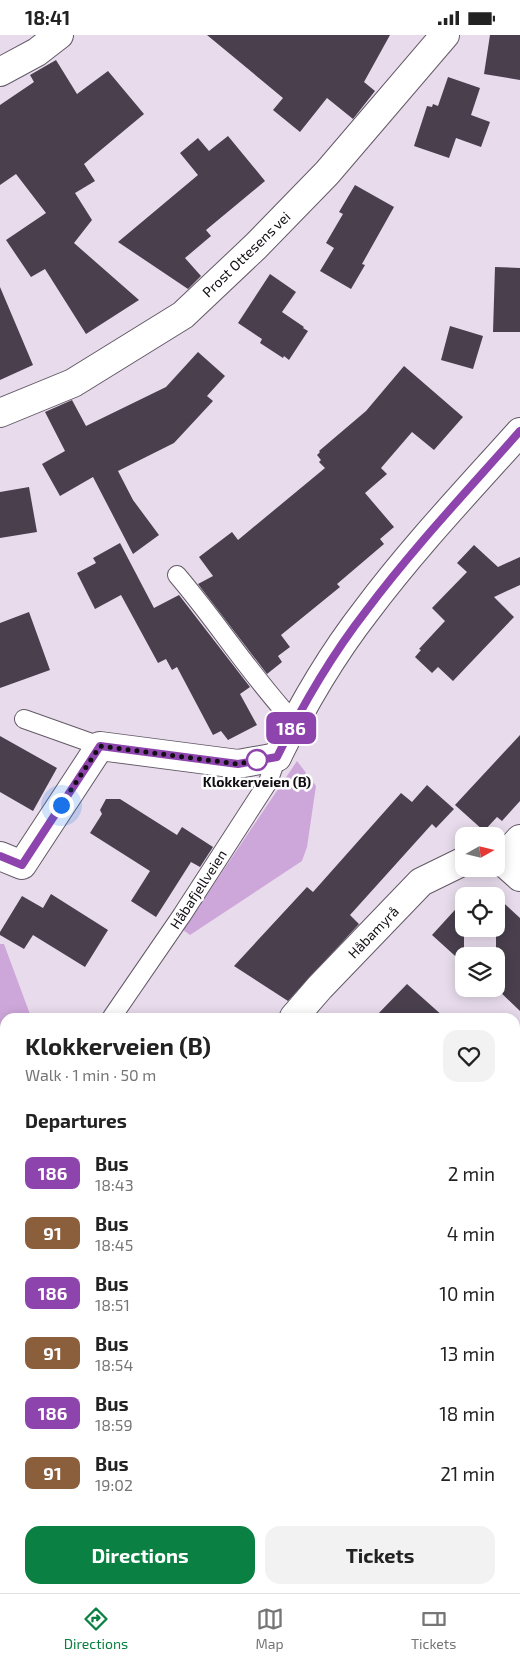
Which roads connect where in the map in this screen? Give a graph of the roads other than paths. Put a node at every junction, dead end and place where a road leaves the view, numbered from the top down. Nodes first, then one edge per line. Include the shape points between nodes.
1 (59, 35) edge
2 (445, 35) edge
3 (0, 72) edge
4 (0, 413) edge
5 (520, 431) edge
6 (177, 575) dead end
7 (24, 719) dead end
8 (294, 722) junction
9 (100, 746) junction
10 (277, 757) junction
11 (520, 839) edge
12 (0, 856) edge
13 (455, 865) edge
14 (506, 865) edge
15 (115, 1013) edge
16 (297, 1013) edge

1 - 3 street via 37,52
2 - 4 street, Prost Ottesens vei via 327,173 183,315 73,383
5 - 8 street via 366,611
6 - 8 lane via 267,693
7 - 9 lane
8 - 10 street
9 - 10 street via 238,764
9 - 12 street via 22,865
10 - 15 lane, Håbafjellveien via 268,782
11 - 14 street
13 - 16 street, Håbamyrå via 421,882

